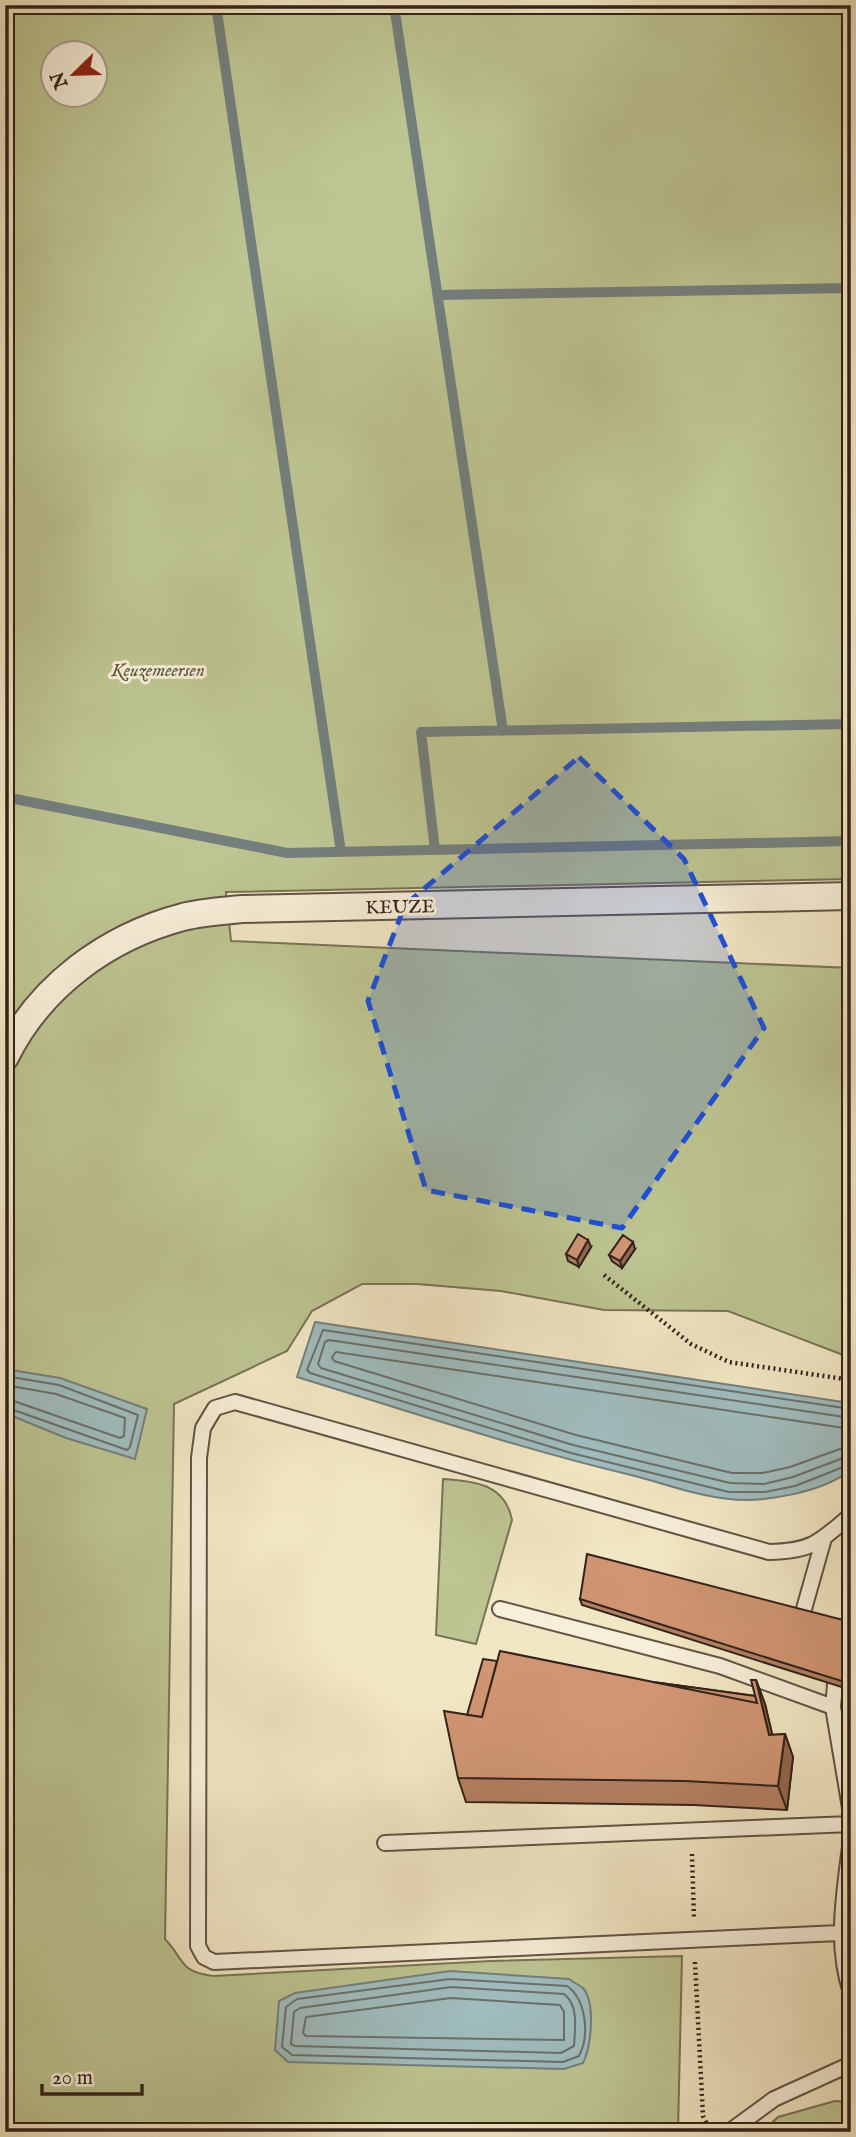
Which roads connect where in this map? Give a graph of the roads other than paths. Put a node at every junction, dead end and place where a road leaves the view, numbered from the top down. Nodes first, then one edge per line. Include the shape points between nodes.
1 (851, 896) edge
2 (5, 1057) edge
3 (851, 1515) edge
4 (824, 1538) junction
5 (500, 1609) dead end
6 (802, 1616) edge
7 (788, 1670) edge
8 (835, 1685) edge
9 (782, 1689) junction
10 (833, 1707) junction
11 (851, 1814) edge
12 (851, 1824) edge
13 (851, 1838) edge
14 (385, 1843) dead end
15 (840, 1933) junction
16 (851, 1993) edge
17 (851, 2064) edge
18 (729, 2132) edge

1 - 2 street, KEUZE via 242,909 185,916 136,932 96,954 49,992
3 - 4 lane
4 - 6 lane
4 - 15 lane via 799,1551 769,1552 235,1402 215,1408 203,1428 199,1458 198,1946 204,1957 214,1962
5 - 9 lane via 720,1666
7 - 9 lane
8 - 10 lane
9 - 10 lane
10 - 11 lane
12 - 14 lane
13 - 15 lane
15 - 16 lane
17 - 18 lane via 774,2099

